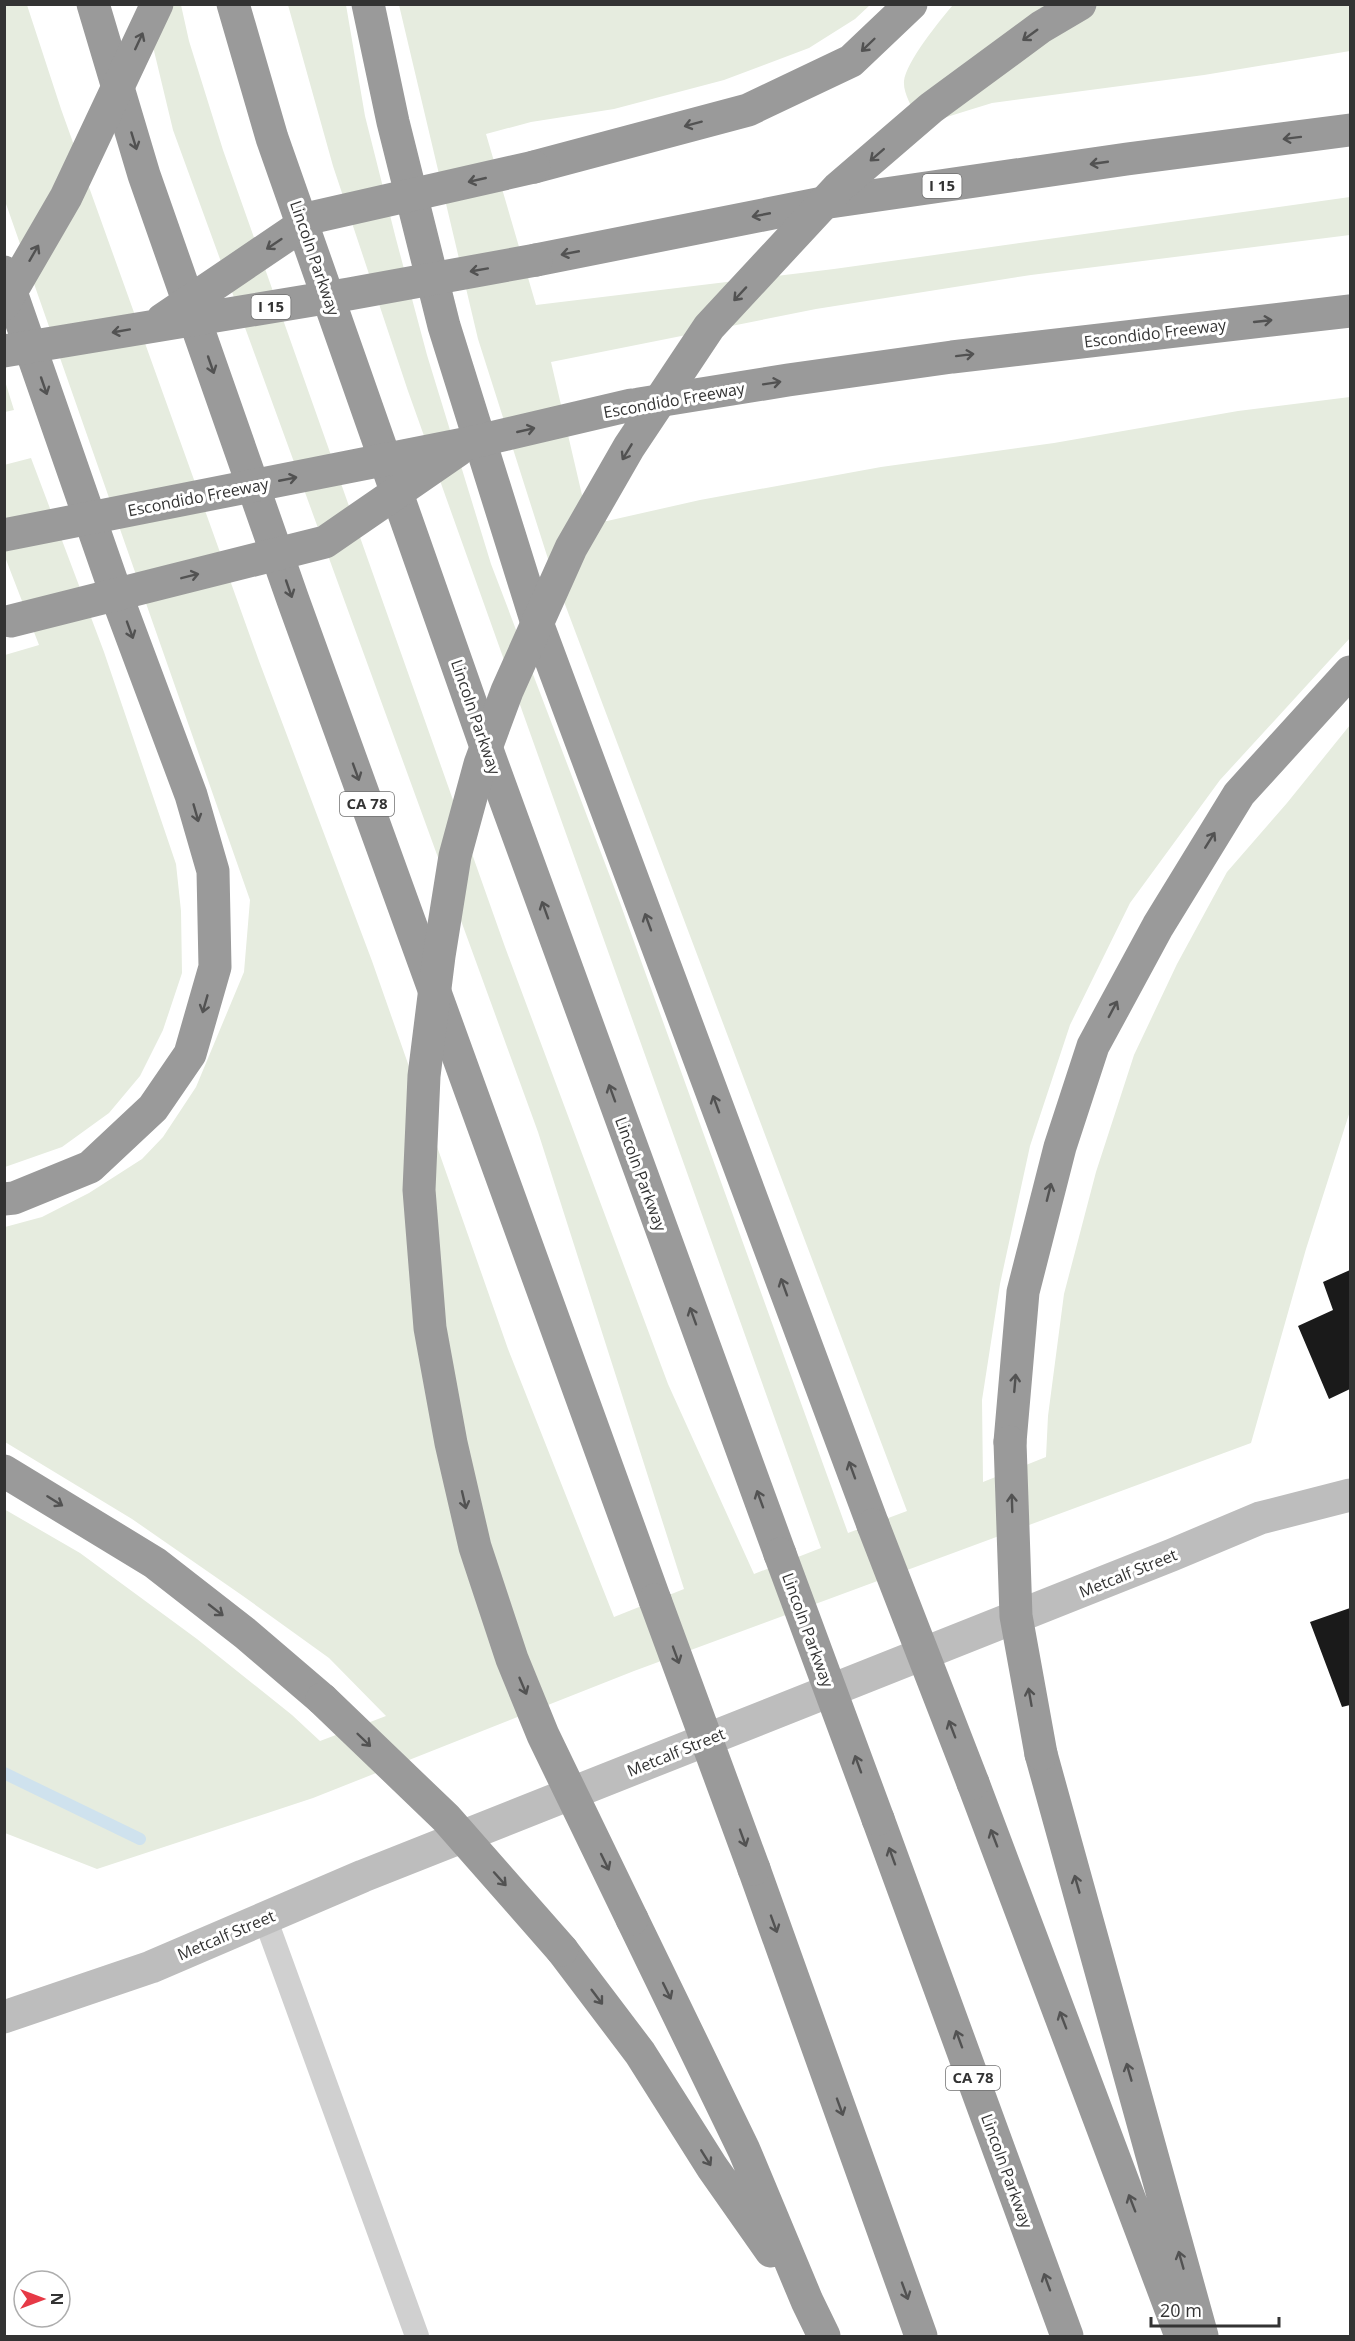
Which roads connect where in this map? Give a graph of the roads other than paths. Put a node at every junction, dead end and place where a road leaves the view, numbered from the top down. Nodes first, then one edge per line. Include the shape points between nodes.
1 (93, 4) edge
2 (157, 4) edge
3 (233, 4) edge
4 (368, 4) edge
5 (911, 4) edge
6 (1080, 4) edge
7 (1350, 130) edge
8 (4, 272) edge
9 (4, 304) edge
10 (1350, 311) edge
11 (153, 326) junction
12 (4, 351) edge
13 (469, 443) junction
14 (4, 535) edge
15 (8, 622) edge
16 (1350, 672) edge
17 (4, 1199) edge
18 (4, 1471) edge
19 (1350, 1495) edge
20 (265, 1918) junction
21 (4, 2017) edge
22 (807, 2301) junction
23 (417, 2337) edge
24 (824, 2337) edge
25 (921, 2337) edge
26 (1067, 2337) edge
27 (1181, 2337) edge
28 (1202, 2337) edge

1 -> 25 highway, CA 78, bridge via 144,175 293,600
9 -> 2 highway, bridge via 66,197
26 -> 3 highway, Lincoln Parkway / CA 78, bridge via 490,758 272,138
27 -> 4 highway, bridge via 536,620 444,326
5 -> 11 highway, bridge via 851,62 748,110 534,167 314,217
6 -> 22 highway, bridge via 1041,27 931,108 838,188 710,327 629,447 571,548 507,691 480,764 455,856 424,1076 419,1190 430,1328 475,1547 512,1659 543,1735 744,2150
7 -> 11 highway, I 15, bridge via 824,203 536,260
8 -> 17 highway via 191,795 213,872 215,967 190,1054 153,1108 90,1167
13 -> 10 highway, Escondido Freeway, bridge via 631,405 788,380
11 -> 12 highway, I 15, bridge
14 -> 13 highway, Escondido Freeway, bridge
15 -> 13 highway, bridge via 325,542
28 -> 16 highway, bridge via 1041,1754 1016,1616 1010,1442 1023,1292 1060,1147 1093,1046 1158,926 1239,794
18 -> 22 highway, bridge via 155,1563 246,1634 322,1699 446,1818 562,1950 640,2053 712,2167
19 - 20 street, Metcalf Street via 1260,1518
20 - 21 street, Metcalf Street via 151,1967
20 - 23 lane
22 - 24 highway

